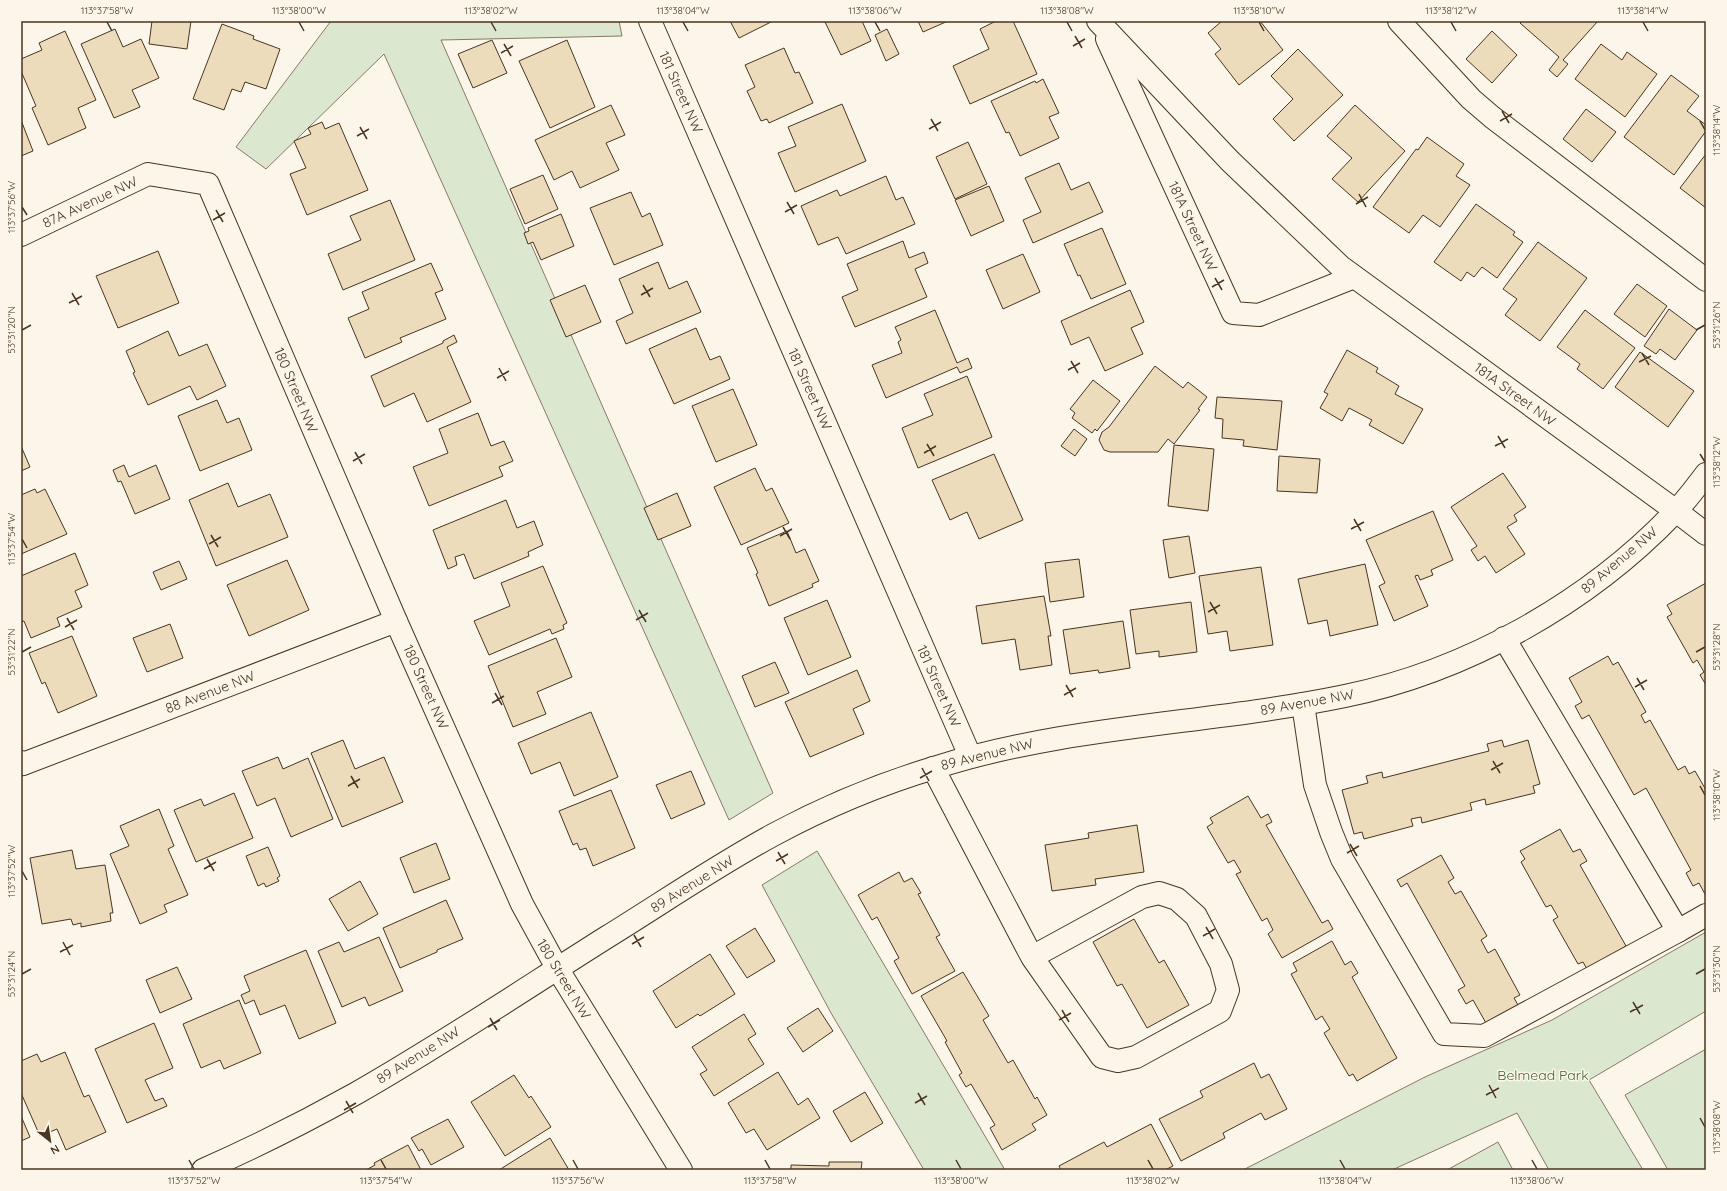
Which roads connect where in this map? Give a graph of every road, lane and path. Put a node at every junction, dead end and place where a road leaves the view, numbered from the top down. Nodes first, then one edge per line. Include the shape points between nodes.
1 (650, 21) edge
2 (1099, 21) edge
3 (1399, 21) edge
4 (208, 184) joint
5 (21, 235) edge
6 (1354, 277) junction
7 (1706, 280) edge
8 (1706, 474) edge
9 (1676, 511) junction
10 (1706, 534) edge
11 (396, 620) junction
12 (1504, 638) junction
13 (1303, 704) junction
14 (970, 756) junction
15 (22, 763) edge
16 (932, 768) junction
17 (1706, 915) edge
18 (1678, 932) junction
19 (1032, 957) junction
20 (557, 968) junction
21 (204, 1170) edge
22 (681, 1170) edge

1 - 14 street, 181 Street NW
2 - 6 street, 181A Street NW via 1230,161
2 - 6 street, 181A Street NW via 1233,313 1259,315
3 - 7 street via 1471,99 1492,117
4 - 5 street, 87A Avenue NW via 148,174
4 - 11 street, 180 Street NW
6 - 9 street, 181A Street NW
8 - 9 street, 89 Avenue NW
9 - 10 street, 181A Street NW
9 - 12 street, 89 Avenue NW via 1632,554 1597,582
11 - 15 street, 88 Avenue NW
11 - 20 street, 180 Street NW via 522,904
12 - 13 street, 89 Avenue NW via 1427,673 1384,687
12 - 18 street
13 - 14 street, 89 Avenue NW via 1053,739
13 - 18 street via 1315,785 1333,839 1342,859 1444,1034 1484,1036
14 - 16 street, 89 Avenue NW
16 - 19 street
16 - 20 street, 89 Avenue NW via 875,788 772,835
17 - 18 street
19 - 19 street via 1142,897 1158,893 1178,899 1196,916 1220,964 1228,990 1220,1011 1136,1057 1118,1061 1102,1057
20 - 21 street, 89 Avenue NW via 357,1093 298,1125
20 - 22 street, 180 Street NW

